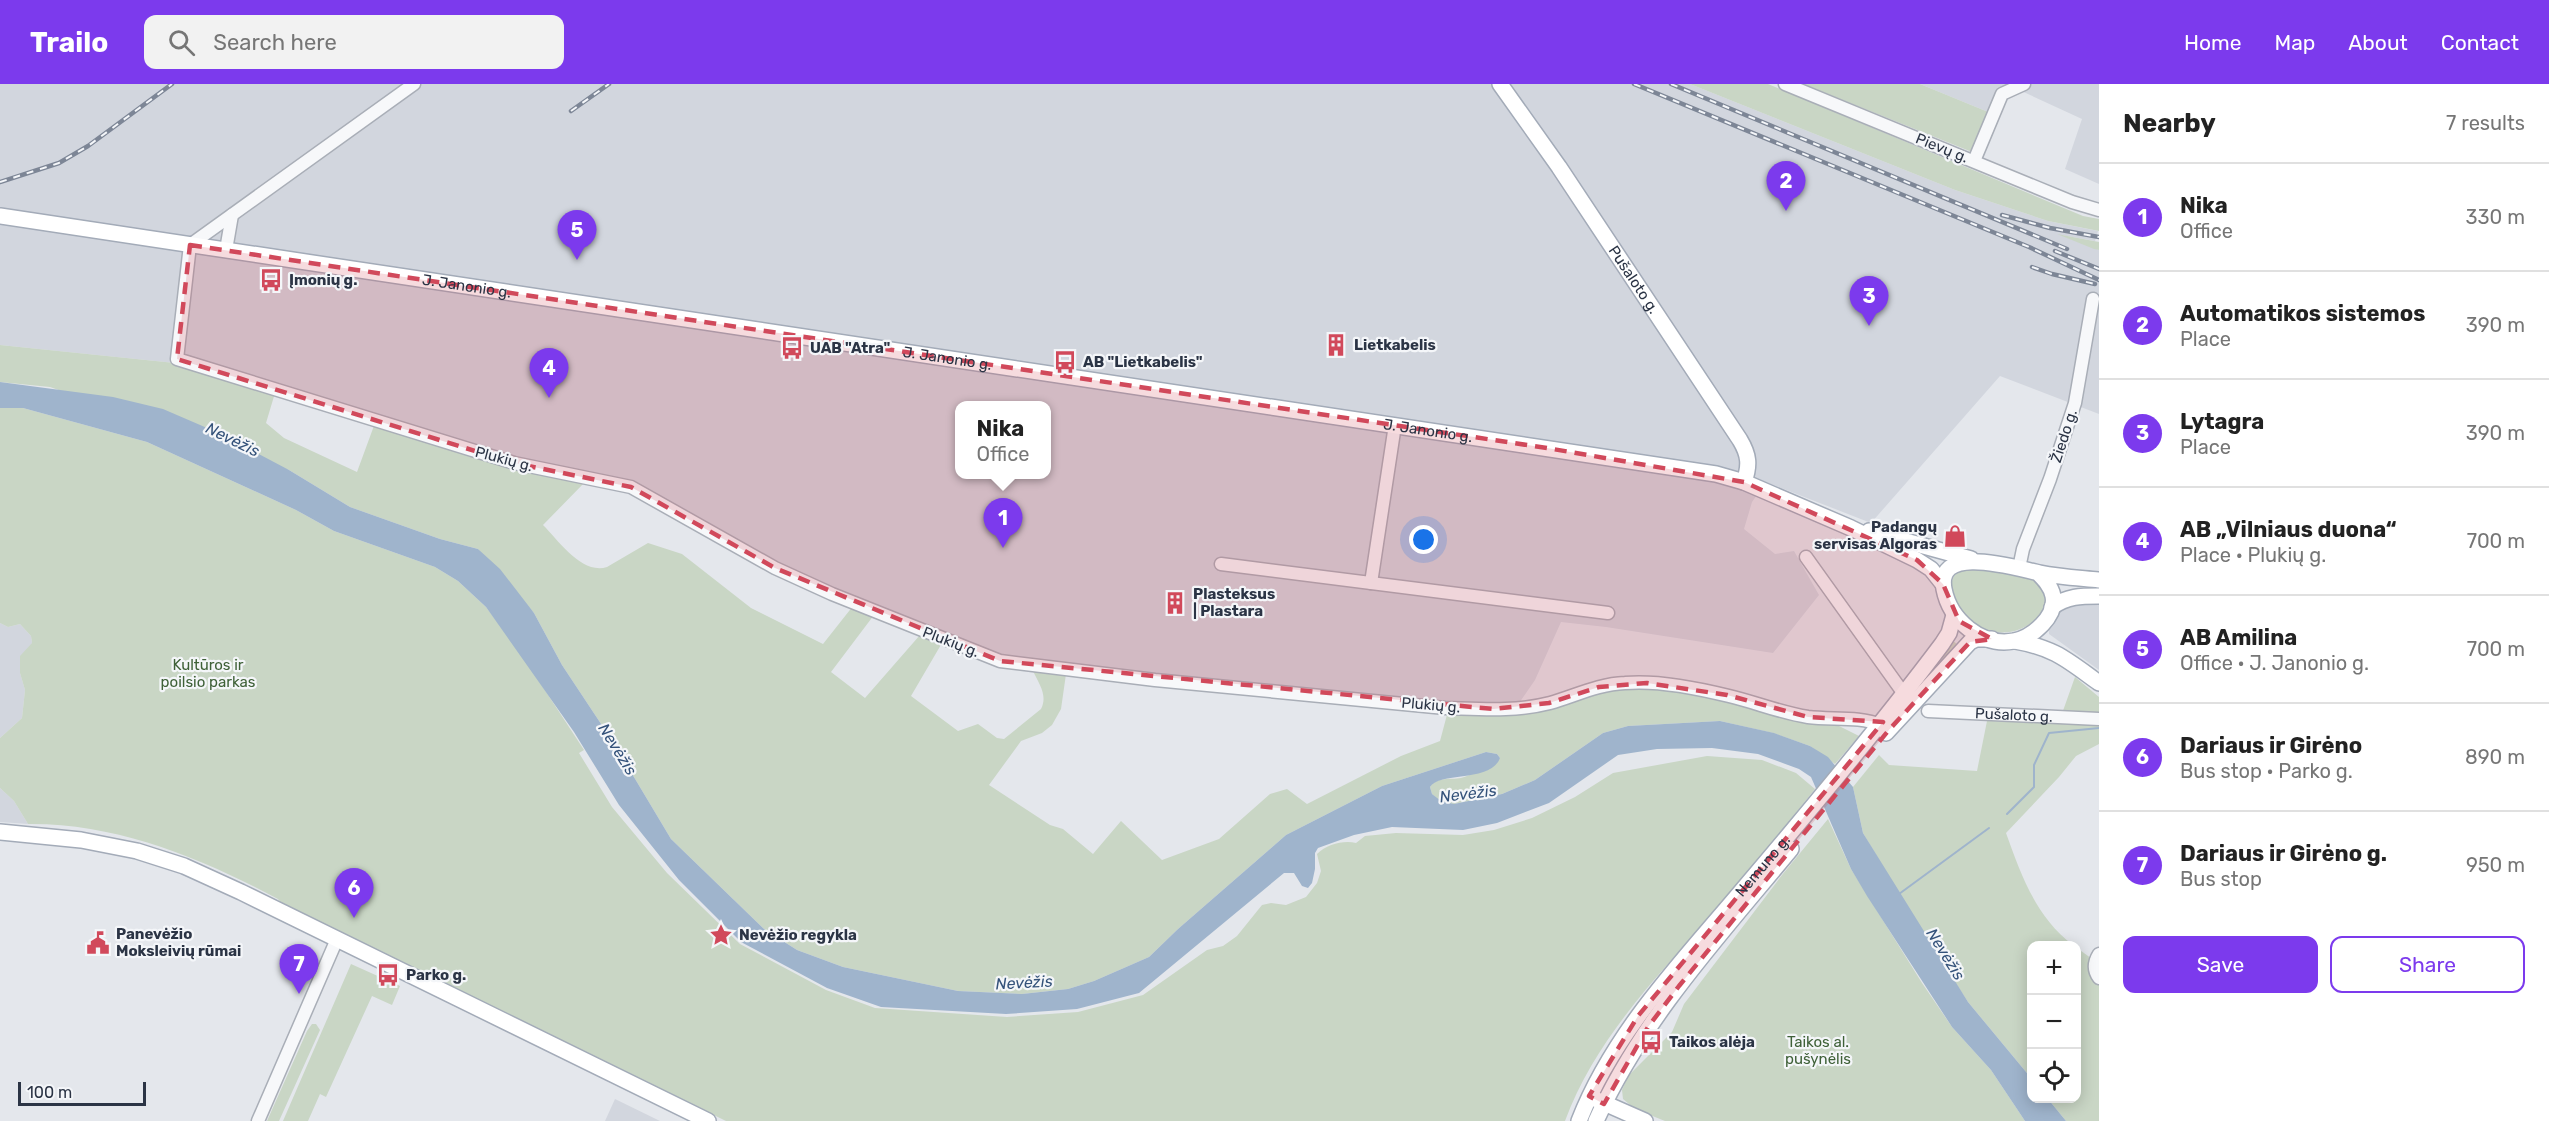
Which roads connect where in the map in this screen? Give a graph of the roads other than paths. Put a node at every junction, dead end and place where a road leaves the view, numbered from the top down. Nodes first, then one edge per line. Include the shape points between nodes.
1 (414, 84) edge
2 (1500, 84) edge
3 (1785, 84) edge
4 (2024, 84) edge
5 (1974, 161) junction
6 (2099, 210) edge
7 (232, 215) junction
8 (0, 216) edge
9 (190, 245) junction
10 (226, 250) junction
11 (2093, 299) dead end
12 (1395, 425) junction
13 (1744, 482) junction
14 (1851, 528) junction
15 (1806, 557) dead end
16 (1976, 561) junction
17 (1221, 564) dead end
18 (2019, 568) junction
19 (2038, 573) junction
20 (2099, 580) edge
21 (1371, 583) junction
22 (1943, 584) junction
23 (2099, 596) edge
24 (2052, 607) junction
25 (1608, 613) dead end
26 (1954, 615) junction
27 (2043, 624) junction
28 (1992, 639) junction
29 (2014, 641) junction
30 (2056, 652) junction
31 (2099, 683) edge
32 (1904, 694) junction
33 (1928, 711) dead end
34 (2099, 719) edge
35 (1884, 728) junction
36 (0, 832) edge
37 (1756, 882) junction
38 (337, 939) junction
39 (2099, 954) edge
40 (2097, 976) edge
41 (1589, 1096) junction
42 (1604, 1104) junction
43 (258, 1121) edge
44 (708, 1121) edge
45 (1579, 1121) edge
46 (1596, 1121) edge
47 (1645, 1121) edge

1 - 7 street
2 - 13 main road, Pušaloto g. via 1747,451 1749,463
3 - 5 street, Pievų g.
4 - 5 street via 2002,94
5 - 6 street, Pievų g.
7 - 9 street
7 - 10 street
8 - 9 main road, J. Janonio g.
9 - 10 main road, J. Janonio g.
9 - 35 street, Plukių g. via 177,359 514,463 631,487 785,572 1000,661 1155,680 1493,710 1549,703 1599,687 1647,683 1726,695 1808,717 1869,721
10 - 12 main road, J. Janonio g.
11 - 18 street, Žiedo g. via 2075,404
12 - 13 main road, J. Janonio g. via 1728,476
12 - 21 street
13 - 14 main road, J. Janonio g.
14 - 16 main road, J. Janonio g.
14 - 22 main road, J. Janonio g. via 1917,560
15 - 32 street
16 - 18 main road
16 - 22 main road via 1956,564
17 - 21 street
18 - 19 main road
19 - 20 main road
19 - 24 main road via 2051,590
21 - 25 street
22 - 26 main road
23 - 24 main road via 2071,597
24 - 27 main road
26 - 28 main road via 1970,629
26 - 32 main road, Nemuno g. via 1949,633
27 - 29 main road
27 - 30 main road via 2046,638
28 - 29 main road
28 - 35 main road, Nemuno g. via 1970,642
29 - 30 main road
30 - 31 main road
32 - 35 main road, Nemuno g.
33 - 34 street, Pušaloto g.
35 - 37 main road, Nemuno g.
36 - 38 main road via 113,845 184,866
37 - 41 main road, Nemuno g. via 1638,1016
37 - 42 main road, Nemuno g. via 1648,1027
38 - 43 street
38 - 44 main road
39 - 40 street via 2095,961
41 - 42 main road
41 - 45 main road, Nemuno g.
42 - 46 main road, Nemuno g.
42 - 47 main road

